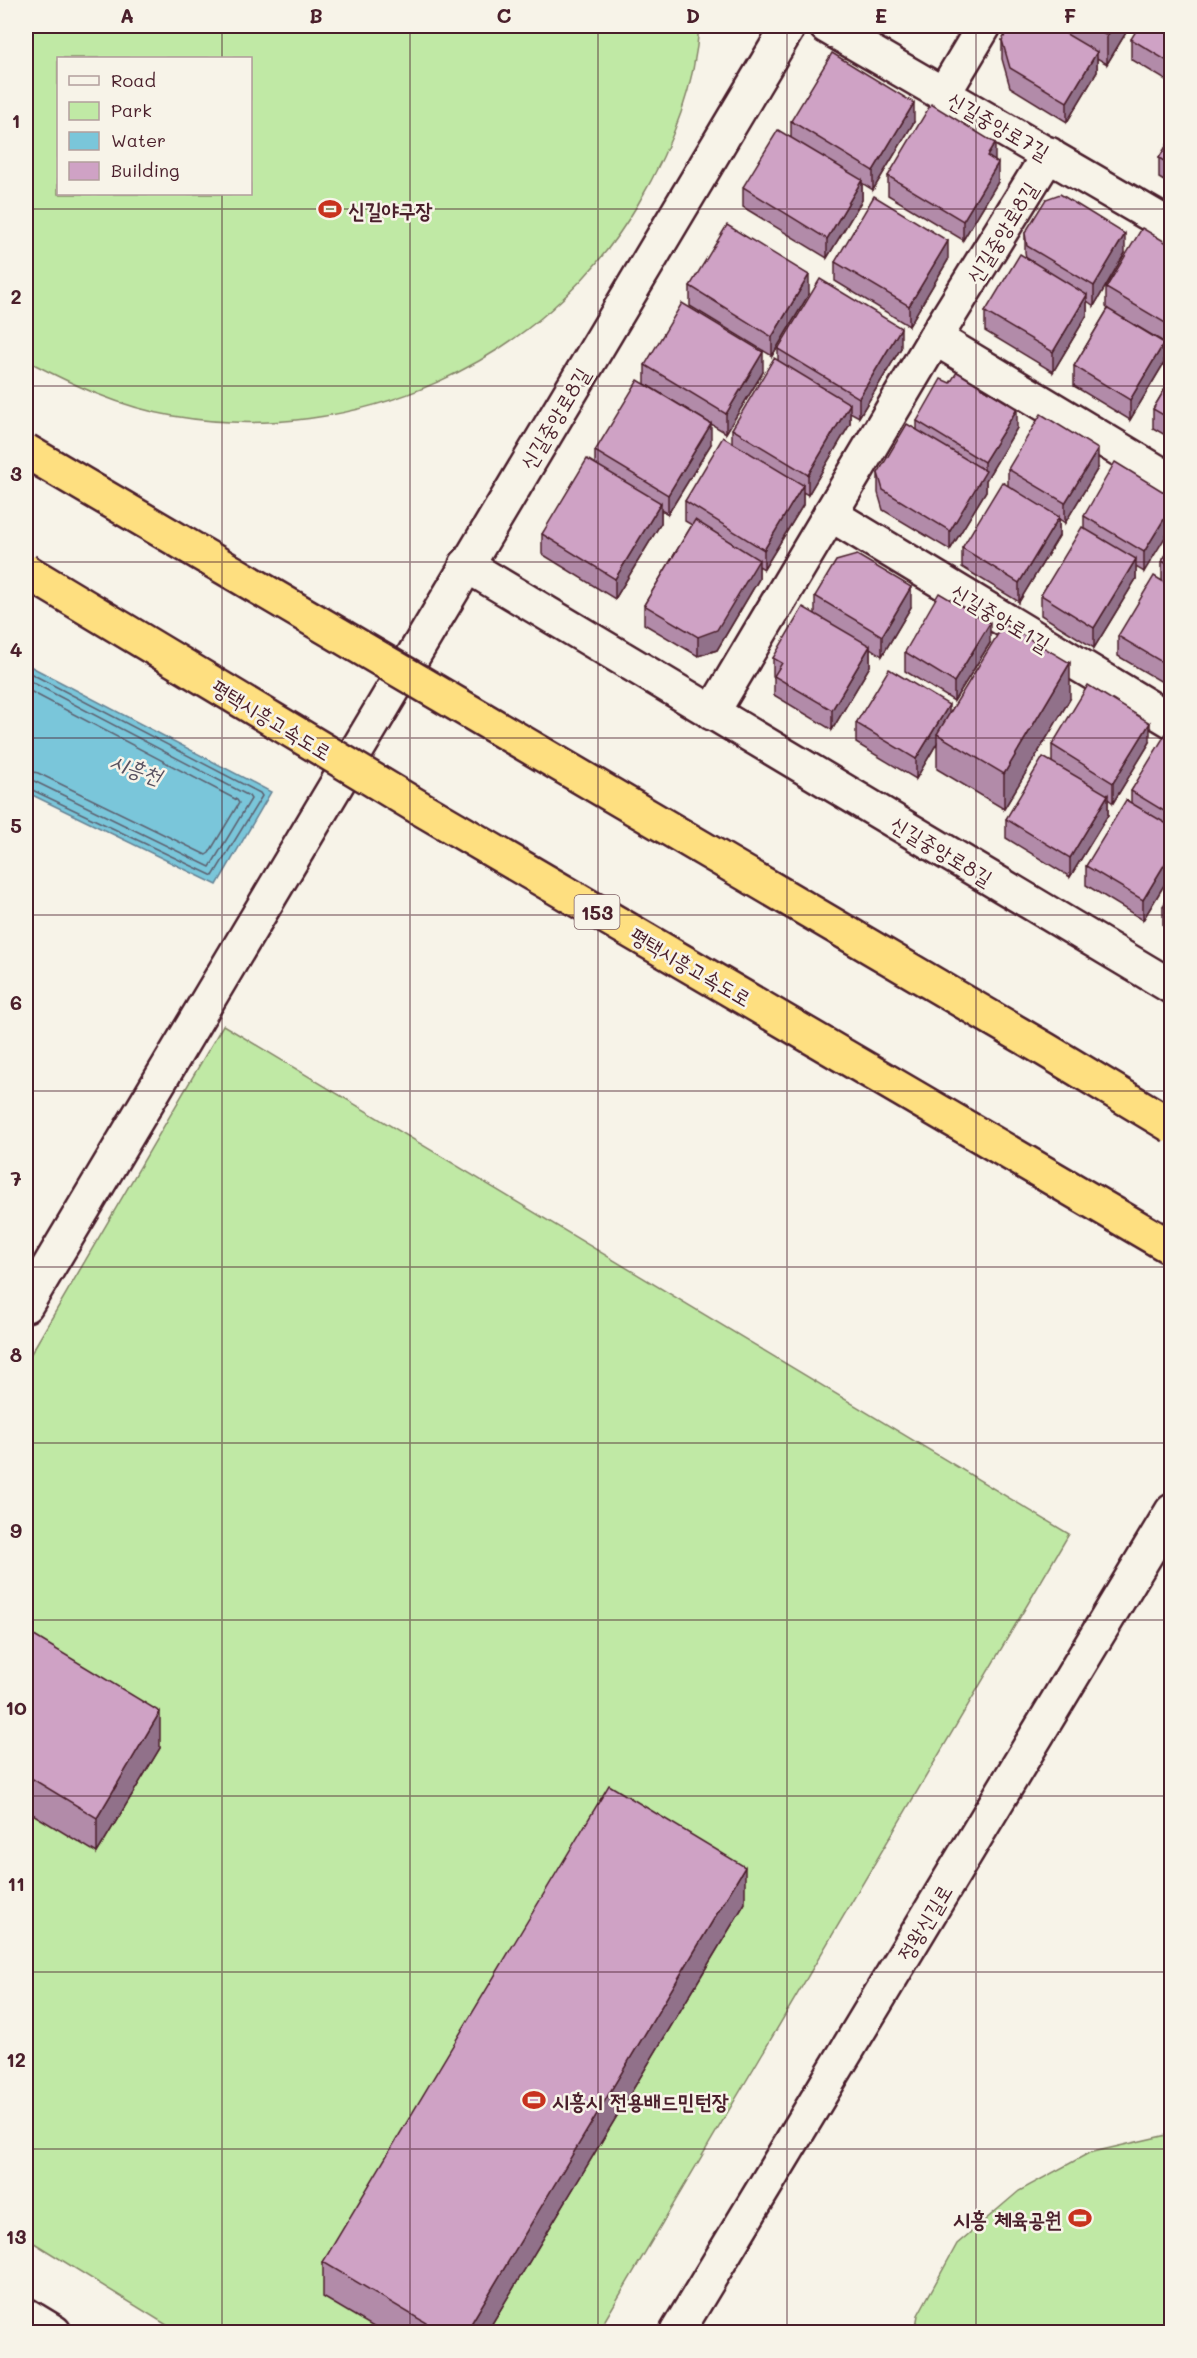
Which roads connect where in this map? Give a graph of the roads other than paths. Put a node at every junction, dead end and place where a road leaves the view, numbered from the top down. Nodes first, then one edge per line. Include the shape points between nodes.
1 (789, 26) edge
2 (826, 26) edge
3 (984, 26) edge
4 (944, 93) junction
5 (1049, 154) junction
6 (1172, 227) edge
7 (935, 338) junction
8 (26, 451) edge
9 (1172, 481) edge
10 (830, 514) junction
11 (466, 565) junction
12 (26, 571) edge
13 (712, 713) junction
14 (1172, 721) edge
15 (1172, 987) edge
16 (1172, 1126) edge
17 (1172, 1248) edge
18 (26, 1305) edge
19 (1172, 1511) edge
20 (26, 2315) edge
21 (54, 2332) edge
22 (676, 2332) edge

1 - 11 street, 신길중앙로8길
2 - 4 street, 신길중앙로7길
3 - 4 street
4 - 5 street, 신길중앙로7길
5 - 6 street, 신길중앙로7길
5 - 7 street, 신길중앙로8길
7 - 9 street
7 - 10 street, 신길중앙로8길
8 - 16 highway, bridge
10 - 13 street, 신길중앙로8길
10 - 14 street, 신길중앙로1길
11 - 13 street, 신길중앙로8길
11 - 18 street
12 - 17 highway, 평택시흥고속도로 / 153, bridge via 415,805
13 - 15 street, 신길중앙로8길
19 - 22 street, 정왕신길로
20 - 21 street

